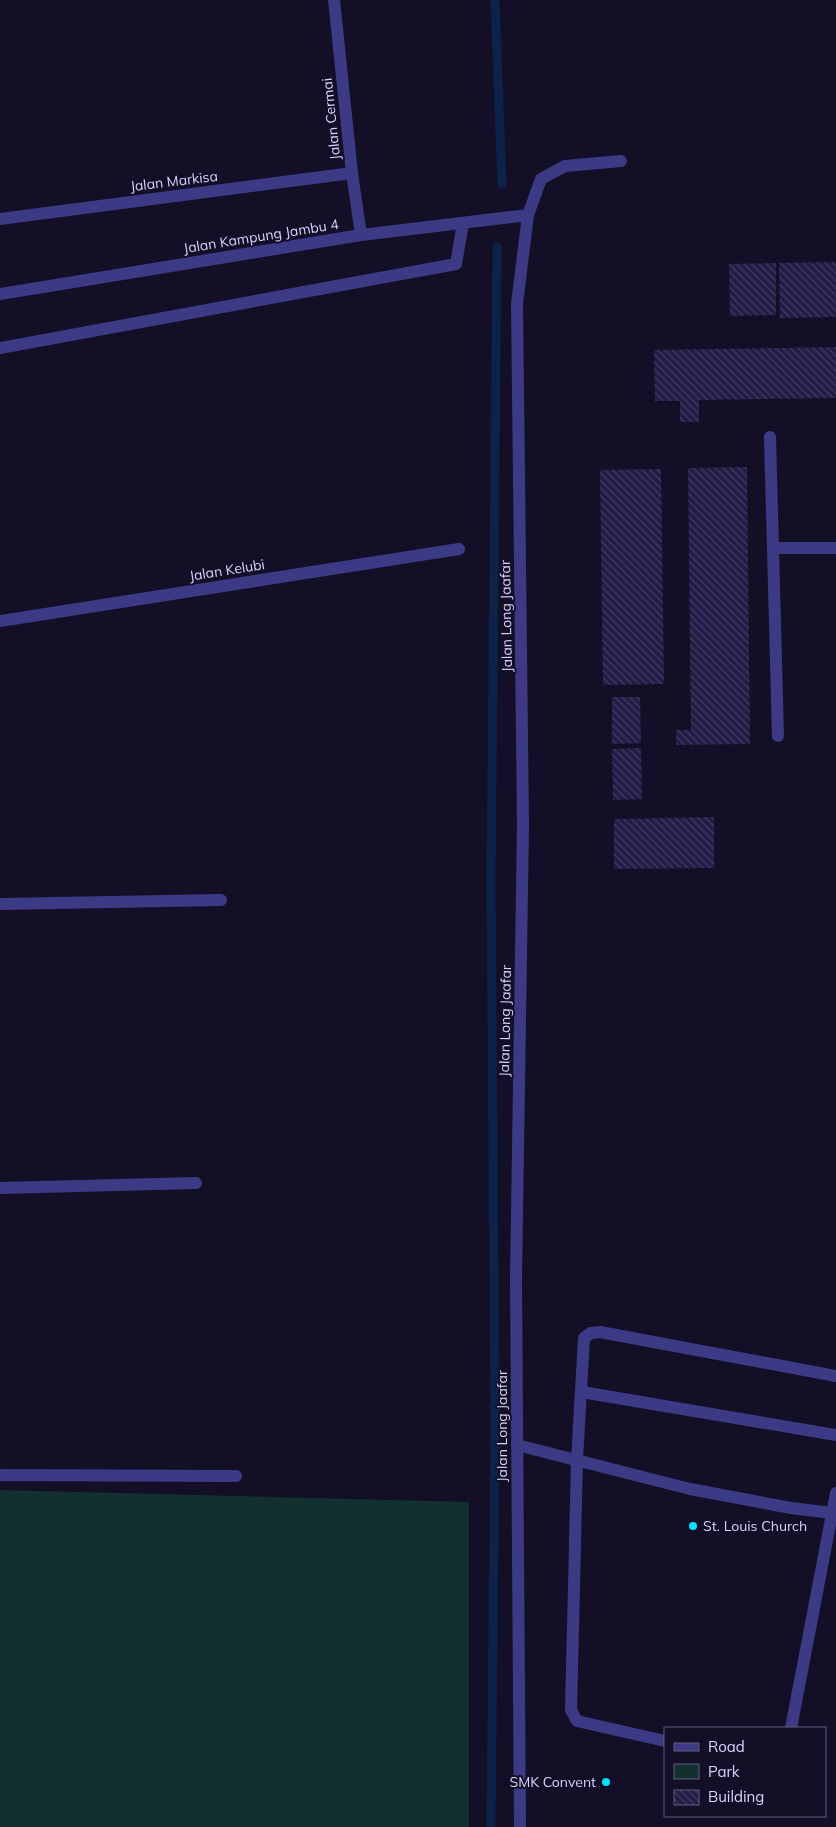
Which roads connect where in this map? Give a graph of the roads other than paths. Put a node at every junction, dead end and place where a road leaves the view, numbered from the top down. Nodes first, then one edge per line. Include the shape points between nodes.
1 (334, 0) edge
2 (621, 161) dead end
3 (352, 173) junction
4 (528, 216) junction
5 (0, 219) edge
6 (462, 223) junction
7 (361, 235) junction
8 (0, 294) edge
9 (0, 348) edge
10 (770, 437) dead end
11 (459, 548) dead end
12 (773, 548) junction
13 (836, 548) edge
14 (0, 621) edge
15 (778, 736) dead end
16 (221, 900) dead end
17 (0, 904) edge
18 (196, 1183) dead end
19 (0, 1188) edge
20 (836, 1376) edge
21 (582, 1392) junction
22 (836, 1435) edge
23 (517, 1445) junction
24 (577, 1460) junction
25 (0, 1475) edge
26 (236, 1476) dead end
27 (836, 1492) edge
28 (832, 1513) junction
29 (791, 1727) edge
30 (664, 1741) edge
31 (520, 1827) edge

1 - 3 street, Jalan Cermai
2 - 4 street, Jalan Long Jaafar via 565,166 541,179
3 - 5 street, Jalan Markisa
3 - 7 street, Jalan Cermai
4 - 6 street, Jalan Kampung Jambu 4
4 - 23 street, Jalan Long Jaafar via 517,304 523,825 516,1279
6 - 7 street, Jalan Kampung Jambu 4
6 - 9 street via 456,264
7 - 8 street, Jalan Kampung Jambu 4
10 - 12 street
11 - 14 street, Jalan Kelubi
12 - 13 street
12 - 15 street
16 - 17 street
18 - 19 street
20 - 21 street via 600,1332 584,1338
21 - 22 street
21 - 24 street
23 - 24 street
23 - 31 street, Jalan Long Jaafar
24 - 28 street via 690,1489
24 - 30 street via 571,1710 576,1721
25 - 26 street
27 - 28 street
28 - 29 street

